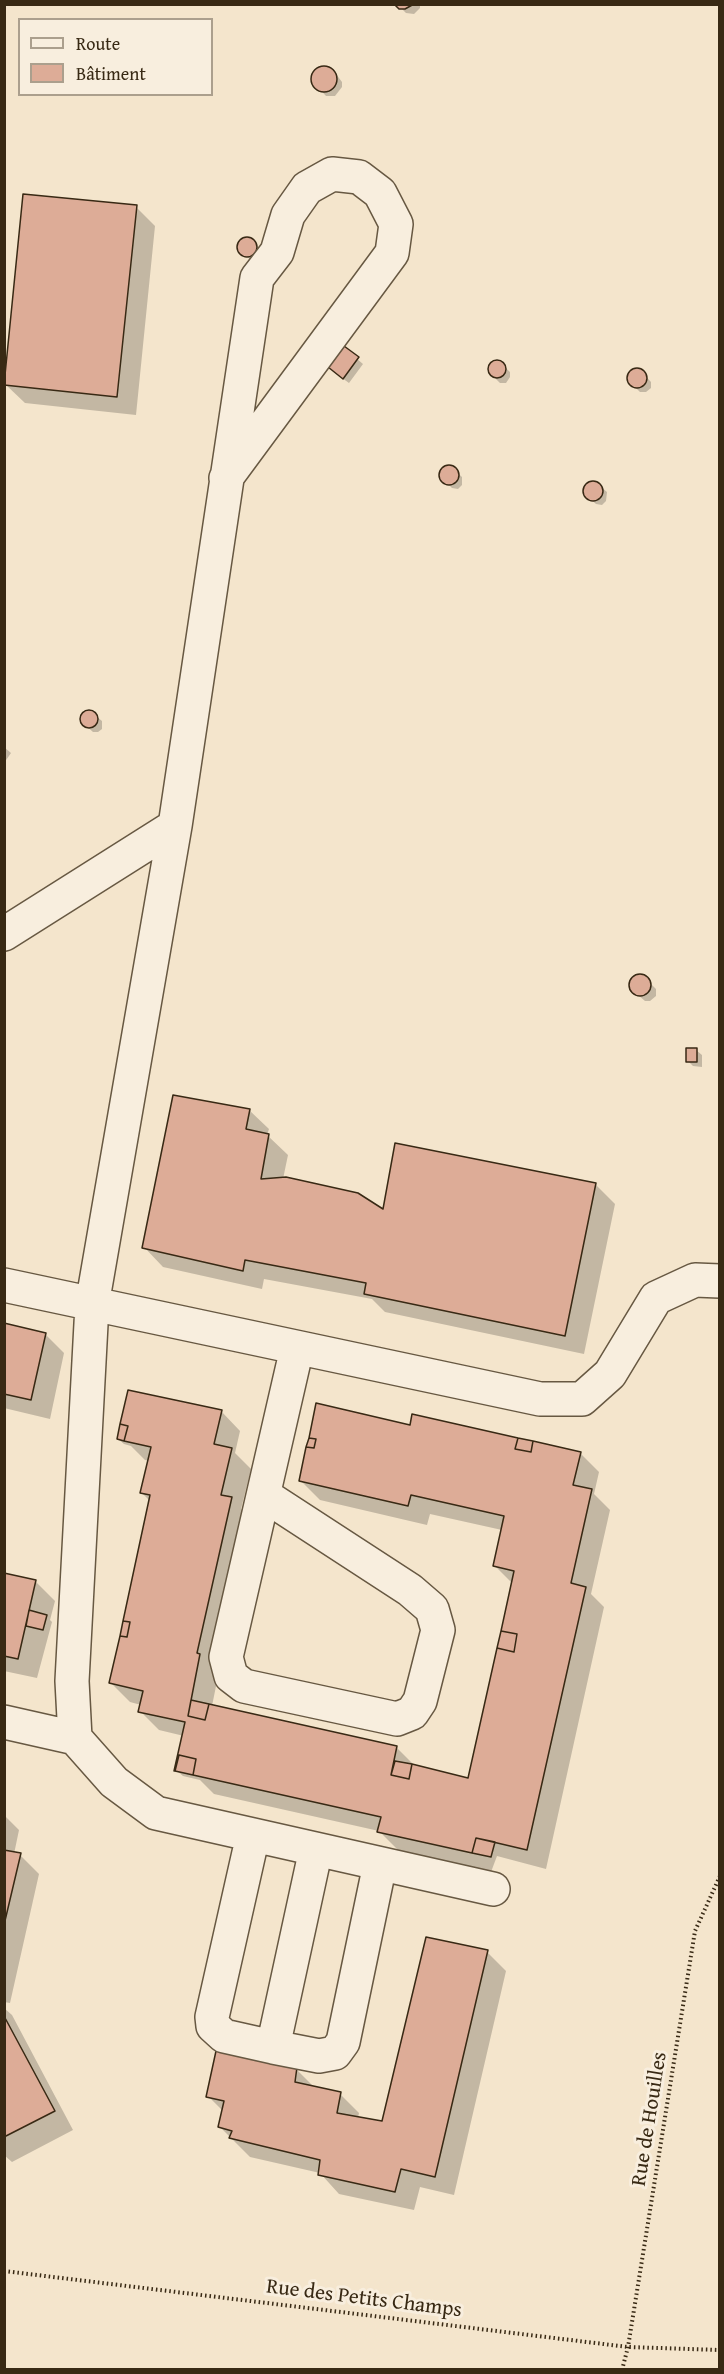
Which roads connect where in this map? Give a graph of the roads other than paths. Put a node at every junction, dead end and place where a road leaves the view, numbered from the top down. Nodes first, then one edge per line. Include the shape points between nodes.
1 (226, 478) junction
2 (175, 826) junction
3 (4, 934) edge
4 (720, 1281) edge
5 (4, 1286) edge
6 (93, 1305) junction
7 (297, 1348) junction
8 (264, 1495) junction
9 (4, 1722) edge
10 (75, 1738) junction
11 (253, 1835) junction
12 (316, 1849) junction
13 (380, 1864) junction
14 (493, 1889) dead end
15 (273, 2047) junction

1 - 1 street via 257,278 277,252 288,215 307,188 332,174 359,177 380,193 396,224 392,253
1 - 2 street
2 - 3 street
2 - 6 street
4 - 7 street via 695,1280 656,1298 610,1374 582,1399 540,1399
5 - 6 street
6 - 7 street
6 - 10 street via 72,1681
7 - 8 street
8 - 8 street via 226,1657 231,1676 244,1686 397,1719 412,1713 420,1701 438,1630 432,1609 410,1590
9 - 10 street
10 - 11 street via 114,1782 156,1813
11 - 12 street
11 - 15 street via 212,2017 213,2026 224,2036
12 - 13 street
12 - 15 street
13 - 14 street
13 - 15 street via 344,2042 335,2053 319,2056

